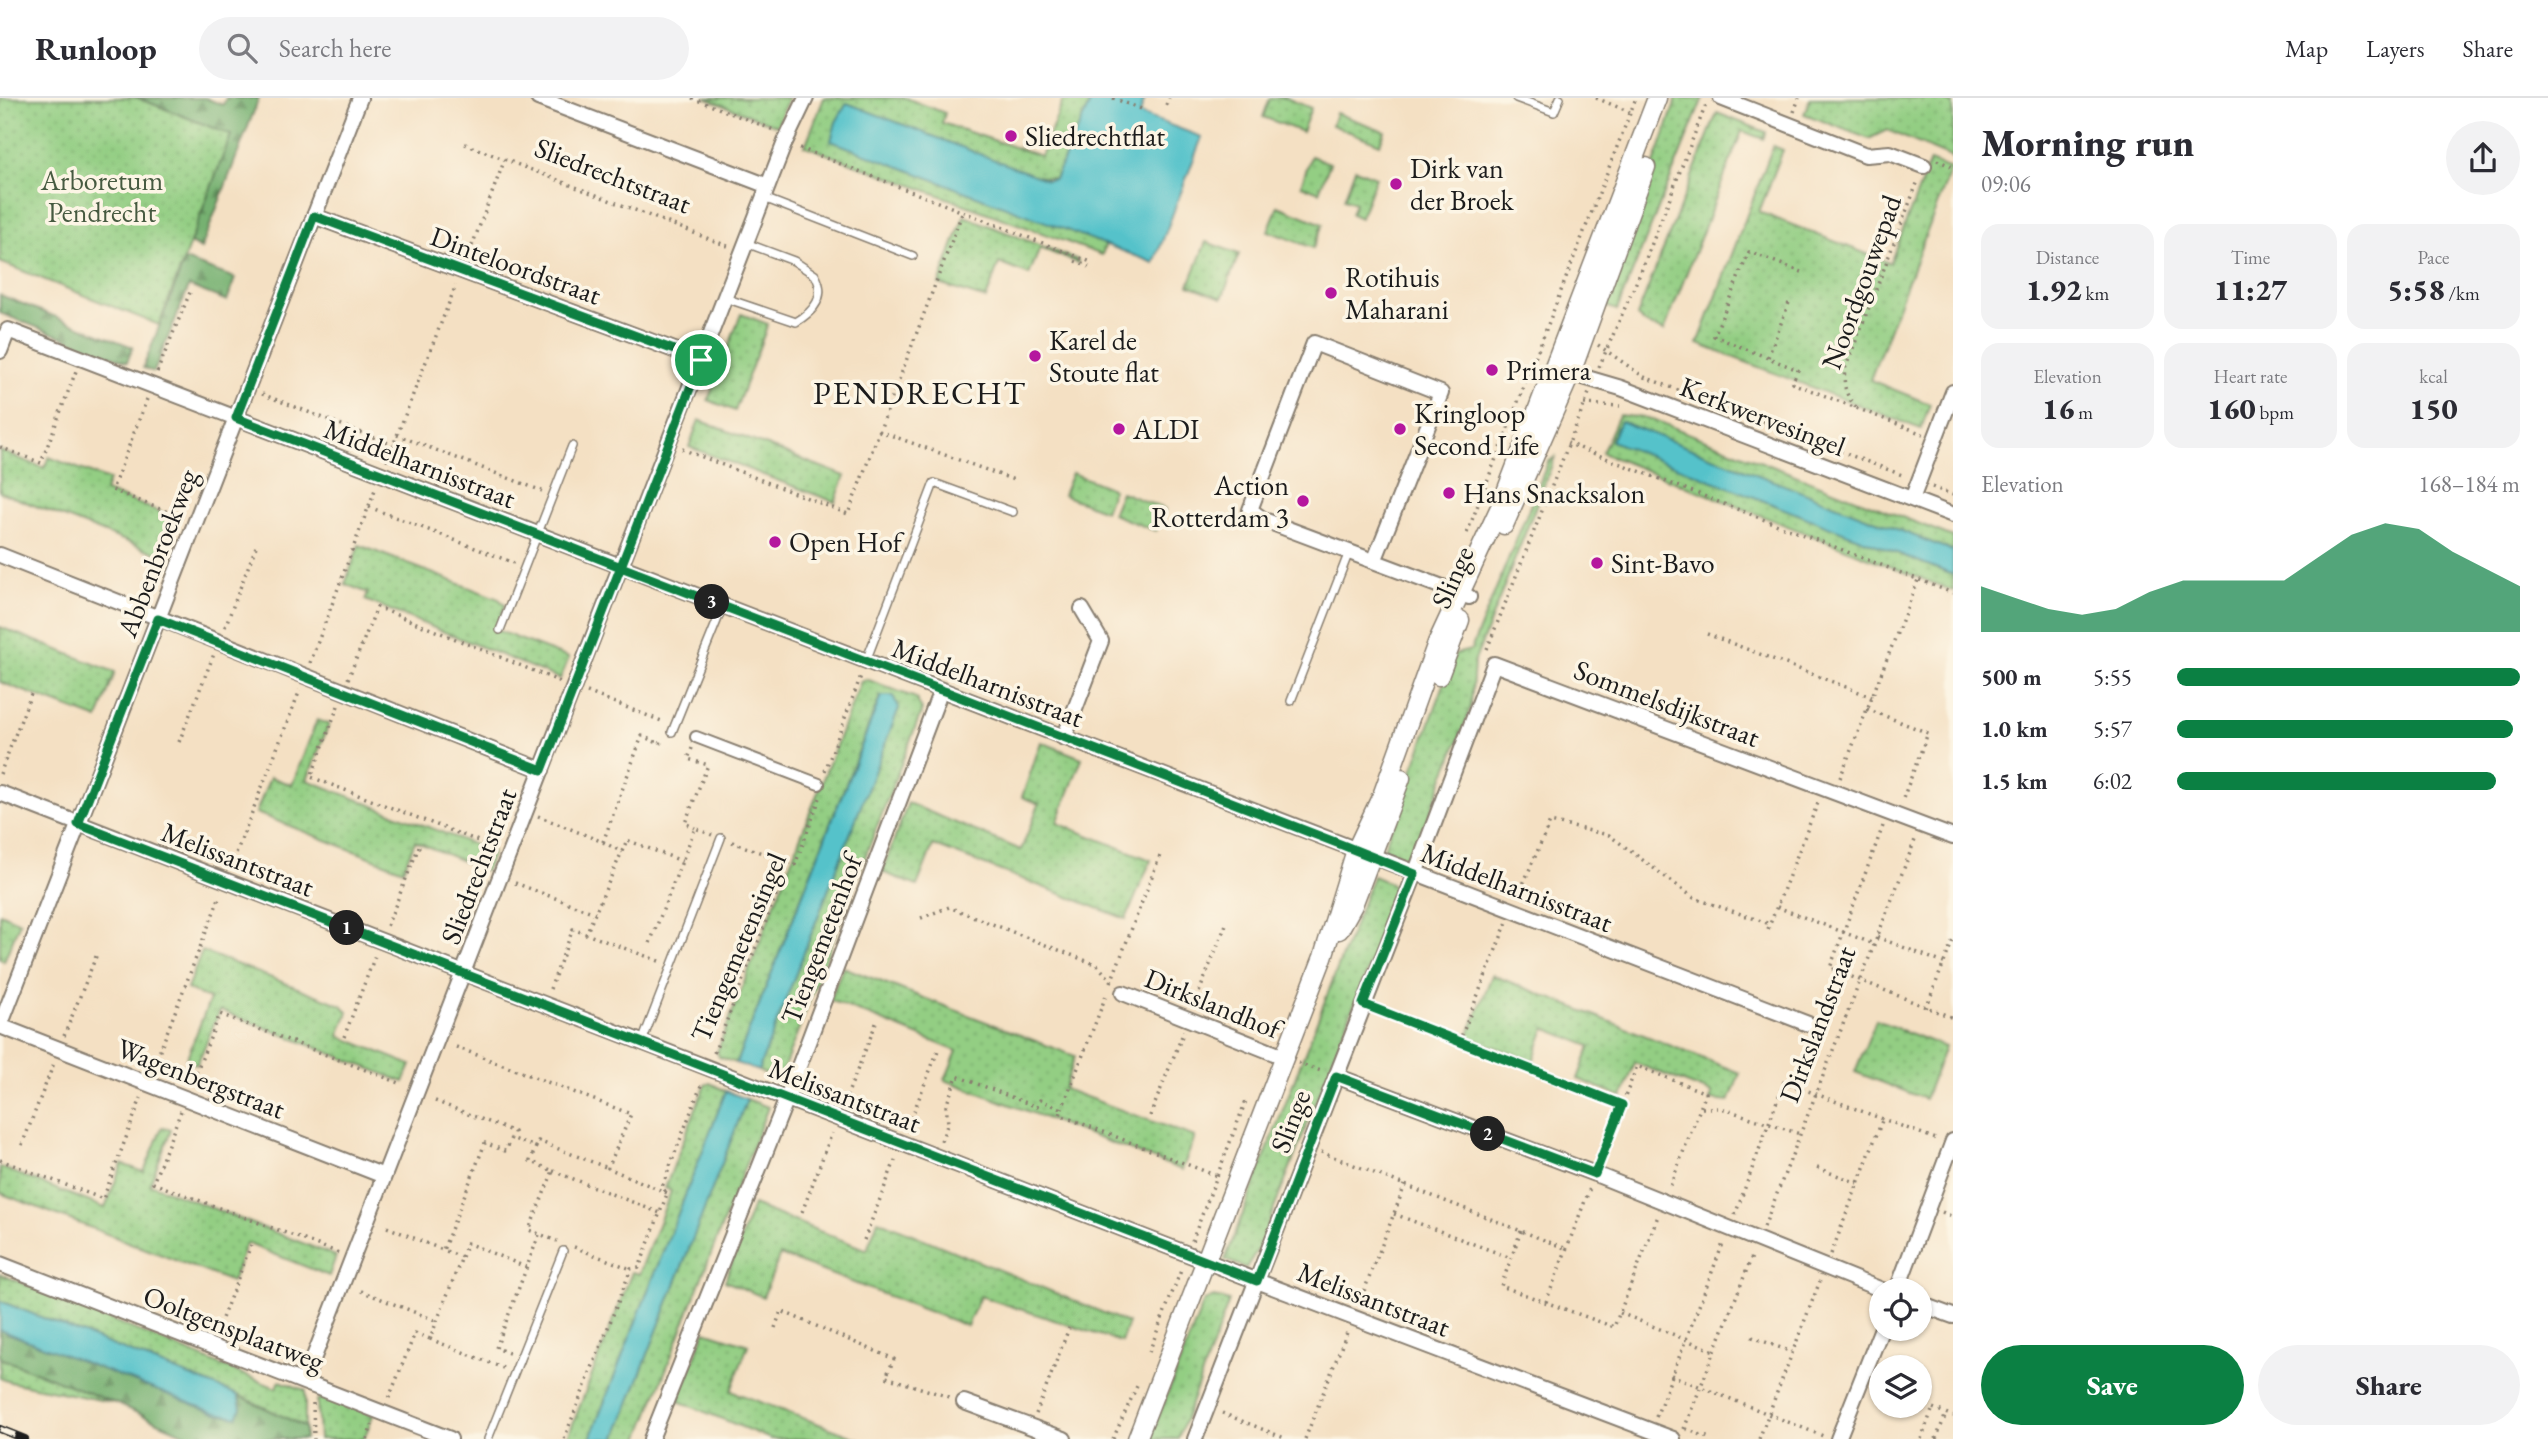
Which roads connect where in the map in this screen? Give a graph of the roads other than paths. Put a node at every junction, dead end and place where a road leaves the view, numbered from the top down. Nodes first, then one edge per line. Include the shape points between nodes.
1 (359, 98) edge
2 (537, 98) edge
3 (806, 98) edge
4 (1516, 98) edge
5 (1560, 98) edge
6 (1657, 98) edge
7 (1668, 98) edge
8 (1721, 98) edge
9 (1924, 166) road end
10 (766, 192) junction
11 (314, 216) junction
12 (745, 247) junction
13 (913, 256) dead end
14 (725, 298) junction
15 (0, 351) edge
16 (701, 360) junction
17 (1563, 371) junction
18 (1953, 391) edge
19 (236, 418) junction
20 (572, 446) dead end
21 (1912, 499) junction
22 (1013, 512) dead end
23 (1953, 515) edge
24 (537, 534) junction
25 (1349, 552) junction
26 (0, 555) edge
27 (1376, 559) junction
28 (621, 567) junction
29 (1465, 595) junction
30 (723, 606) junction
31 (1082, 610) dead end
32 (158, 619) junction
33 (500, 630) dead end
34 (866, 661) junction
35 (1494, 664) joint
36 (941, 690) junction
37 (1292, 701) dead end
38 (669, 731) road end
39 (696, 737) road end
40 (1065, 738) junction
41 (542, 770) junction
42 (819, 785) road end
43 (0, 793) edge
44 (78, 824) junction
45 (1953, 837) edge
46 (721, 838) dead end
47 (1364, 854) junction
48 (1415, 874) junction
49 (463, 973) junction
50 (1123, 993) road end
51 (1808, 1024) dead end
52 (0, 1026) edge
53 (642, 1042) junction
54 (1284, 1057) junction
55 (1336, 1076) junction
56 (787, 1098) junction
57 (1952, 1143) edge
58 (384, 1176) junction
59 (561, 1246) road end
60 (1207, 1262) junction
61 (0, 1264) edge
62 (1901, 1278) edge
63 (1257, 1281) junction
64 (1869, 1285) edge
65 (1932, 1308) edge
66 (1953, 1316) edge
67 (1877, 1341) edge
68 (308, 1382) junction
69 (964, 1402) road end
70 (450, 1439) edge
71 (488, 1439) edge
72 (652, 1439) edge
73 (1064, 1439) edge
74 (1138, 1439) edge
75 (1195, 1439) edge
76 (1673, 1439) edge
77 (1838, 1439) edge

1 - 11 street, Abbenbroekweg
2 - 10 street, Sliedrechtstraat
3 - 10 street, Sliedrechtstraat
4 - 5 lane via 1554,113
6 - 17 street, Slinge
7 - 17 street, Slinge
8 - 9 street via 1866,155 1890,153
10 - 12 street, Sliedrechtstraat
10 - 13 lane
11 - 16 street, Dinteloordstraat
11 - 19 street, Abbenbroekweg
12 - 14 street, Sliedrechtstraat
12 - 14 lane via 794,261 815,275 820,294 816,305 796,322
14 - 16 street, Sliedrechtstraat
15 - 19 street, Middelharnisstraat via 8,330
16 - 28 street, Sliedrechtstraat
17 - 21 street, Kerkwervesingel via 1621,388
17 - 29 street, Slinge
18 - 21 street
19 - 24 street, Middelharnisstraat
19 - 32 street, Abbenbroekweg
20 - 24 lane
21 - 23 street, Kerkwervesingel
22 - 34 lane via 934,483
24 - 28 street, Middelharnisstraat
24 - 33 lane
25 - 27 street
25 - 27 street via 1264,520 1250,510 1314,343 1441,393
25 - 37 lane
26 - 32 street
27 - 29 street
28 - 30 street, Middelharnisstraat
28 - 41 street, Sliedrechtstraat
29 - 47 street, Slinge via 1437,643
30 - 34 street, Middelharnisstraat
30 - 38 lane
31 - 40 street via 1101,640
32 - 41 street
32 - 44 street, Abbenbroekweg
34 - 36 street, Middelharnisstraat
35 - 45 street, Sommelsdijkstraat
35 - 48 street, Slinge
36 - 40 street, Middelharnisstraat
36 - 56 street, Tiengemetenhof
39 - 42 street
40 - 47 street, Middelharnisstraat
41 - 49 street, Sliedrechtstraat
43 - 44 street, Melissantstraat
44 - 49 street, Melissantstraat
44 - 52 street, Abbenbroekweg
46 - 53 lane
47 - 48 street, Middelharnisstraat
47 - 54 street, Slinge
48 - 51 street, Middelharnisstraat
48 - 55 street, Slinge
49 - 53 street, Melissantstraat
49 - 58 street, Sliedrechtstraat
50 - 54 street, Dirkslandhof
52 - 58 street, Wagenbergstraat
53 - 56 street, Melissantstraat
54 - 60 street, Slinge
55 - 63 street, Slinge
55 - 64 street
56 - 60 street, Melissantstraat
56 - 72 street, Tiengemetenhof
57 - 62 street
58 - 68 street, Sliedrechtstraat
59 - 71 lane
60 - 63 street, Melissantstraat
60 - 74 street, Slinge
61 - 68 street, Ooltgensplaatweg
63 - 75 street, Slinge
63 - 76 street, Melissantstraat
65 - 66 street
67 - 77 street
68 - 70 street, Ooltgensplaatweg
69 - 73 street

